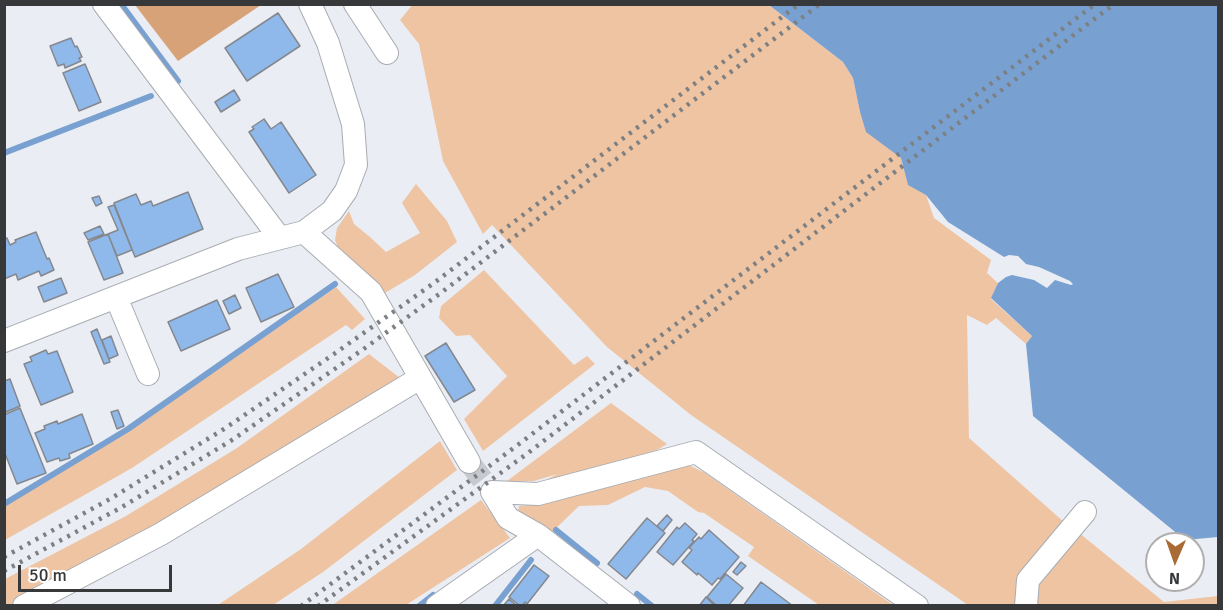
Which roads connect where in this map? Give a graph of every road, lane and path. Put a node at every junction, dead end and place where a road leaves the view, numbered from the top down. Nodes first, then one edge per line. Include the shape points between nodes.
1 (104, 4) edge
2 (310, 4) edge
3 (355, 4) edge
4 (387, 52) dead end
5 (304, 232) junction
6 (279, 237) junction
7 (116, 297) junction
8 (6, 338) edge
9 (148, 374) dead end
10 (420, 378) junction
11 (469, 462) tunnel mouth
12 (1085, 512) dead end
13 (538, 535) junction
14 (24, 606) edge
15 (437, 606) edge
16 (629, 606) edge
17 (917, 606) edge
18 (1026, 606) edge

1 - 6 street
2 - 5 street via 328,43 353,124 356,165 346,191 332,211
3 - 4 street
5 - 6 street
5 - 10 street via 371,292
6 - 7 street
7 - 8 street
7 - 9 street
10 - 11 street
10 - 14 street via 161,534
12 - 18 street via 1028,580
13 - 15 street
13 - 16 street
13 - 17 street via 508,518 492,492 538,494 696,452

